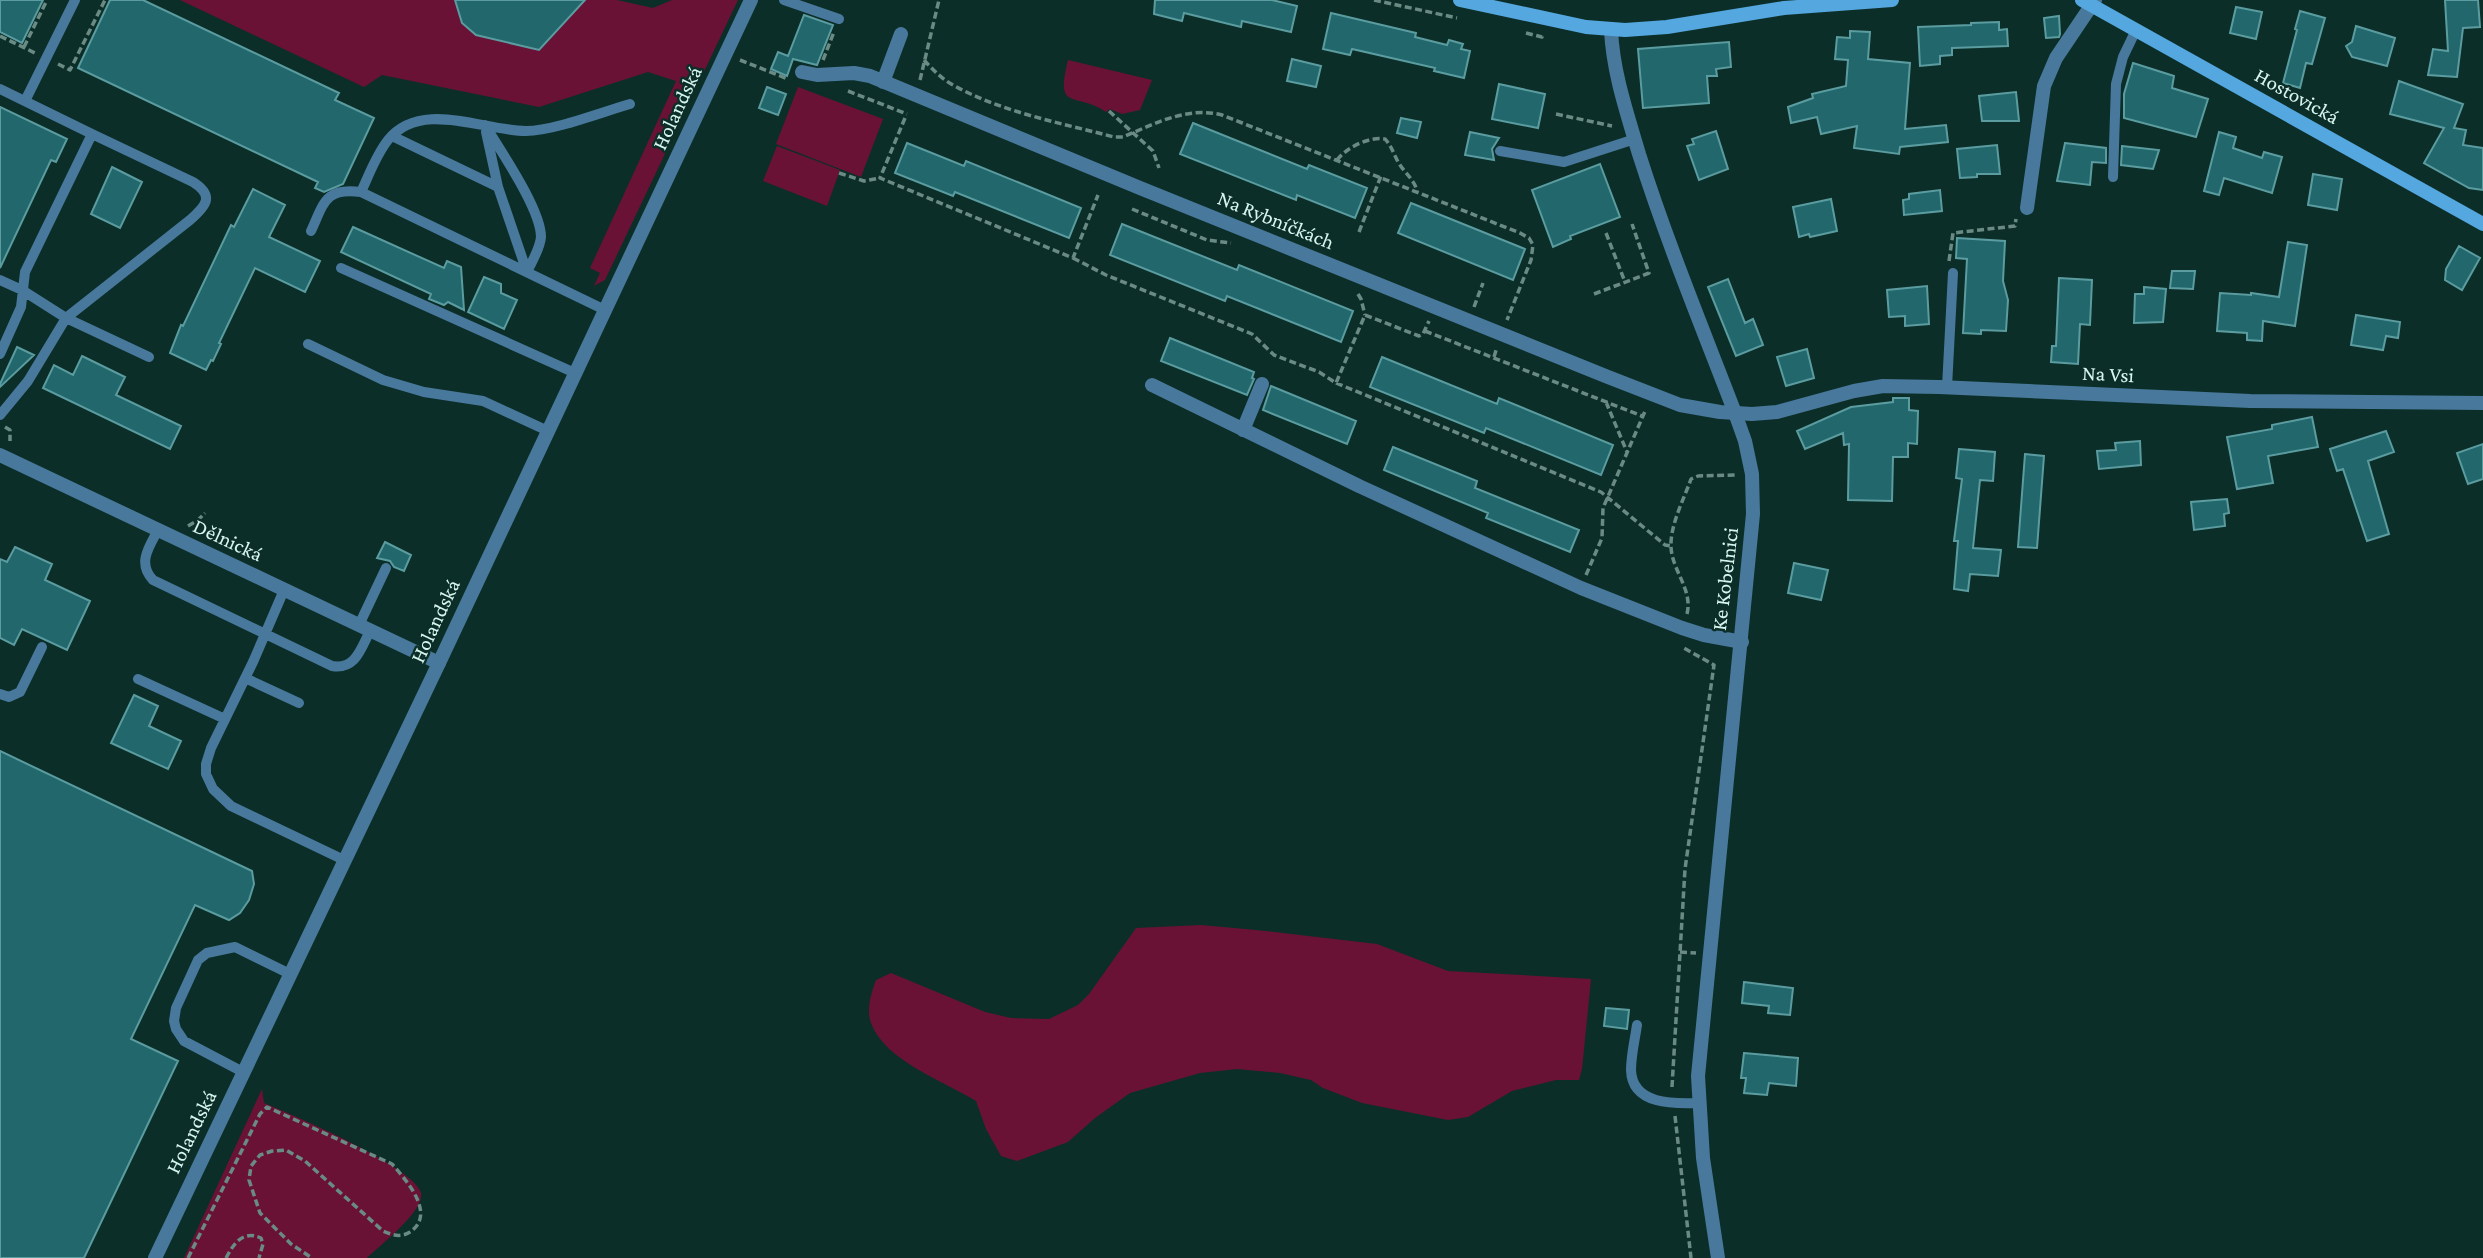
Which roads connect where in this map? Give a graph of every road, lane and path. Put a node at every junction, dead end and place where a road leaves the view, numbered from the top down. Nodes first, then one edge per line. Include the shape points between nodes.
1 (47, 0) edge
2 (75, 0) edge
3 (751, 0) edge
4 (784, 0) edge
5 (939, 0) edge
6 (1460, 0) edge
7 (1892, 0) edge
8 (2089, 2) edge
9 (839, 19) joint
10 (1611, 30) junction
11 (2136, 30) junction
12 (901, 34) dead end
13 (24, 47) dead end
14 (725, 54) junction
15 (925, 60) junction
16 (802, 72) joint
17 (817, 75) junction
18 (883, 82) junction
19 (842, 88) dead end
20 (0, 89) edge
21 (916, 96) junction
22 (25, 101) junction
23 (629, 104) dead end
24 (1109, 111) dead end
25 (1556, 114) dead end
26 (485, 125) junction
27 (1612, 126) dead end
28 (1133, 133) junction
29 (92, 134) junction
30 (392, 136) junction
31 (1635, 139) junction
32 (1500, 151) dead end
33 (1337, 160) junction
34 (1159, 168) dead end
35 (839, 173) dead end
36 (1381, 176) junction
37 (2113, 177) dead end
38 (880, 178) junction
39 (498, 187) junction
40 (1417, 191) junction
41 (361, 192) junction
42 (1098, 195) dead end
43 (1132, 209) dead end
44 (2022, 213) joint
45 (1632, 224) dead end
46 (2483, 224) edge
47 (311, 232) dead end
48 (1359, 232) dead end
49 (1606, 233) dead end
50 (1237, 244) dead end
51 (1073, 258) junction
52 (341, 268) dead end
53 (527, 272) junction
54 (1953, 273) joint
55 (0, 280) edge
56 (1625, 282) junction
57 (1483, 283) dead end
58 (22, 290) junction
59 (1354, 291) dead end
60 (1594, 294) dead end
61 (1516, 296) dead end
62 (1435, 307) junction
63 (605, 310) junction
64 (1364, 315) junction
65 (66, 317) junction
66 (1469, 321) junction
67 (1425, 331) junction
68 (308, 344) dead end
69 (0, 354) edge
70 (149, 357) dead end
71 (575, 373) junction
72 (1336, 383) junction
73 (1262, 384) dead end
74 (1152, 385) dead end
75 (1947, 387) junction
76 (1652, 394) junction
77 (1606, 402) junction
78 (2483, 403) edge
79 (1735, 413) junction
80 (0, 415) edge
81 (1642, 416) junction
82 (1243, 430) junction
83 (548, 431) junction
84 (1627, 452) junction
85 (0, 455) edge
86 (1752, 474) junction
87 (1607, 497) junction
88 (158, 530) junction
89 (1671, 546) junction
90 (386, 568) dead end
91 (1581, 588) junction
92 (284, 590) junction
93 (364, 628) junction
94 (1682, 628) junction
95 (265, 634) junction
96 (1742, 642) junction
97 (42, 647) dead end
98 (439, 663) junction
99 (138, 678) dead end
100 (246, 678) junction
101 (0, 694) edge
102 (299, 703) dead end
103 (225, 719) junction
104 (344, 860) junction
105 (290, 974) junction
106 (1637, 1025) dead end
107 (243, 1072) junction
108 (1699, 1103) junction
109 (1674, 1104) junction
110 (155, 1258) edge
111 (188, 1258) edge
112 (226, 1258) edge
113 (259, 1258) edge
114 (312, 1258) edge
115 (1692, 1258) edge
116 (1718, 1258) edge

1 - 13 path
2 - 22 lane
3 - 14 street, Holandská
4 - 9 lane
5 - 15 path
6 - 10 main road
7 - 10 main road via 1783,8 1667,27
8 - 11 main road, Hostovická
8 - 44 street, Hostovická via 2043,86
9 - 17 path
10 - 31 street, Ke Kobelnici via 1614,60
11 - 37 lane via 2116,84
11 - 46 main road, Hostovická
12 - 18 street
14 - 16 path via 798,82
14 - 63 street, Holandská
15 - 21 path
15 - 28 path via 954,86 1019,112 1114,137
16 - 17 street, Na Rybníčkách
17 - 18 street, Na Rybníčkách via 864,74
18 - 21 street, Na Rybníčkách
19 - 38 path via 906,116
20 - 22 lane
21 - 62 street, Na Rybníčkách
22 - 29 lane
23 - 26 lane via 542,129
24 - 28 path
25 - 27 path
26 - 30 lane via 429,120
26 - 39 lane
26 - 53 lane via 520,182 539,227 540,241
28 - 33 path via 1177,115 1215,113
28 - 34 path via 1153,151
29 - 58 lane via 25,272
29 - 65 lane via 193,182 206,192 207,199 190,220
30 - 39 lane
30 - 41 lane
31 - 32 lane via 1564,162
31 - 79 street, Ke Kobelnici via 1654,202
33 - 36 path
33 - 40 path via 1374,138 1385,139
35 - 38 path via 864,181
36 - 40 path
36 - 48 path
38 - 51 path
39 - 53 lane
40 - 61 path via 1529,238 1533,251
41 - 47 lane via 331,195
41 - 53 lane
42 - 51 path
43 - 50 path via 1207,240
44 - 54 path via 2015,226 1953,233 1949,268
45 - 56 path via 1649,273
49 - 56 path
51 - 72 path via 1252,334 1274,355
52 - 71 lane
53 - 63 lane
54 - 75 lane
55 - 58 lane
56 - 60 path
57 - 66 path
58 - 65 lane
58 - 69 lane via 21,307
59 - 64 path
62 - 66 street, Na Rybníčkách
62 - 67 path
63 - 71 street, Holandská
64 - 67 path via 1413,334
64 - 72 path
65 - 70 lane
65 - 80 lane via 28,380
66 - 76 street, Na Rybníčkách
67 - 77 path
68 - 83 lane via 383,380 483,401
71 - 83 street, Holandská
72 - 87 path
73 - 82 street
74 - 82 street, Ke Kobelnici
75 - 78 street, Na Vsi via 2249,401
75 - 79 street, Na Vsi via 1883,386 1777,412
76 - 79 street, Na Rybníčkách via 1680,405
76 - 81 path
77 - 81 path
77 - 84 path
79 - 86 street, Ke Kobelnici
81 - 84 path
82 - 91 street, Ke Kobelnici
83 - 98 street, Holandská
84 - 87 path
85 - 88 street, Dělnická
86 - 89 path via 1691,479
86 - 96 street, Ke Kobelnici
87 - 89 path
87 - 91 path via 1602,538
88 - 92 street, Dělnická
88 - 95 lane via 145,559 150,576
89 - 94 path via 1688,596
90 - 93 lane
91 - 94 street, Ke Kobelnici
92 - 93 street, Dělnická
92 - 95 lane
93 - 95 lane via 356,659 342,667
93 - 98 street, Dělnická
94 - 96 street, Ke Kobelnici
94 - 109 path via 1675,643 1714,665 1685,869
95 - 100 lane
96 - 108 street via 1699,1044
97 - 101 lane via 20,692 9,697
98 - 104 street, Holandská
99 - 103 lane
100 - 102 lane
100 - 103 lane
103 - 104 lane via 206,764 213,789 231,806
104 - 105 street, Holandská
105 - 107 street, Holandská
105 - 107 lane via 235,947 207,953 198,960 176,1008 176,1029 184,1041
106 - 109 lane via 1631,1066 1634,1082 1646,1096
107 - 110 street, Holandská
108 - 109 lane
108 - 116 street
109 - 115 path
111 - 114 path via 267,1107 392,1164 420,1207 417,1226 395,1236 383,1231 305,1161 286,1150 260,1155 251,1166 249,1180 260,1213
112 - 113 path via 236,1242 252,1234 263,1244

